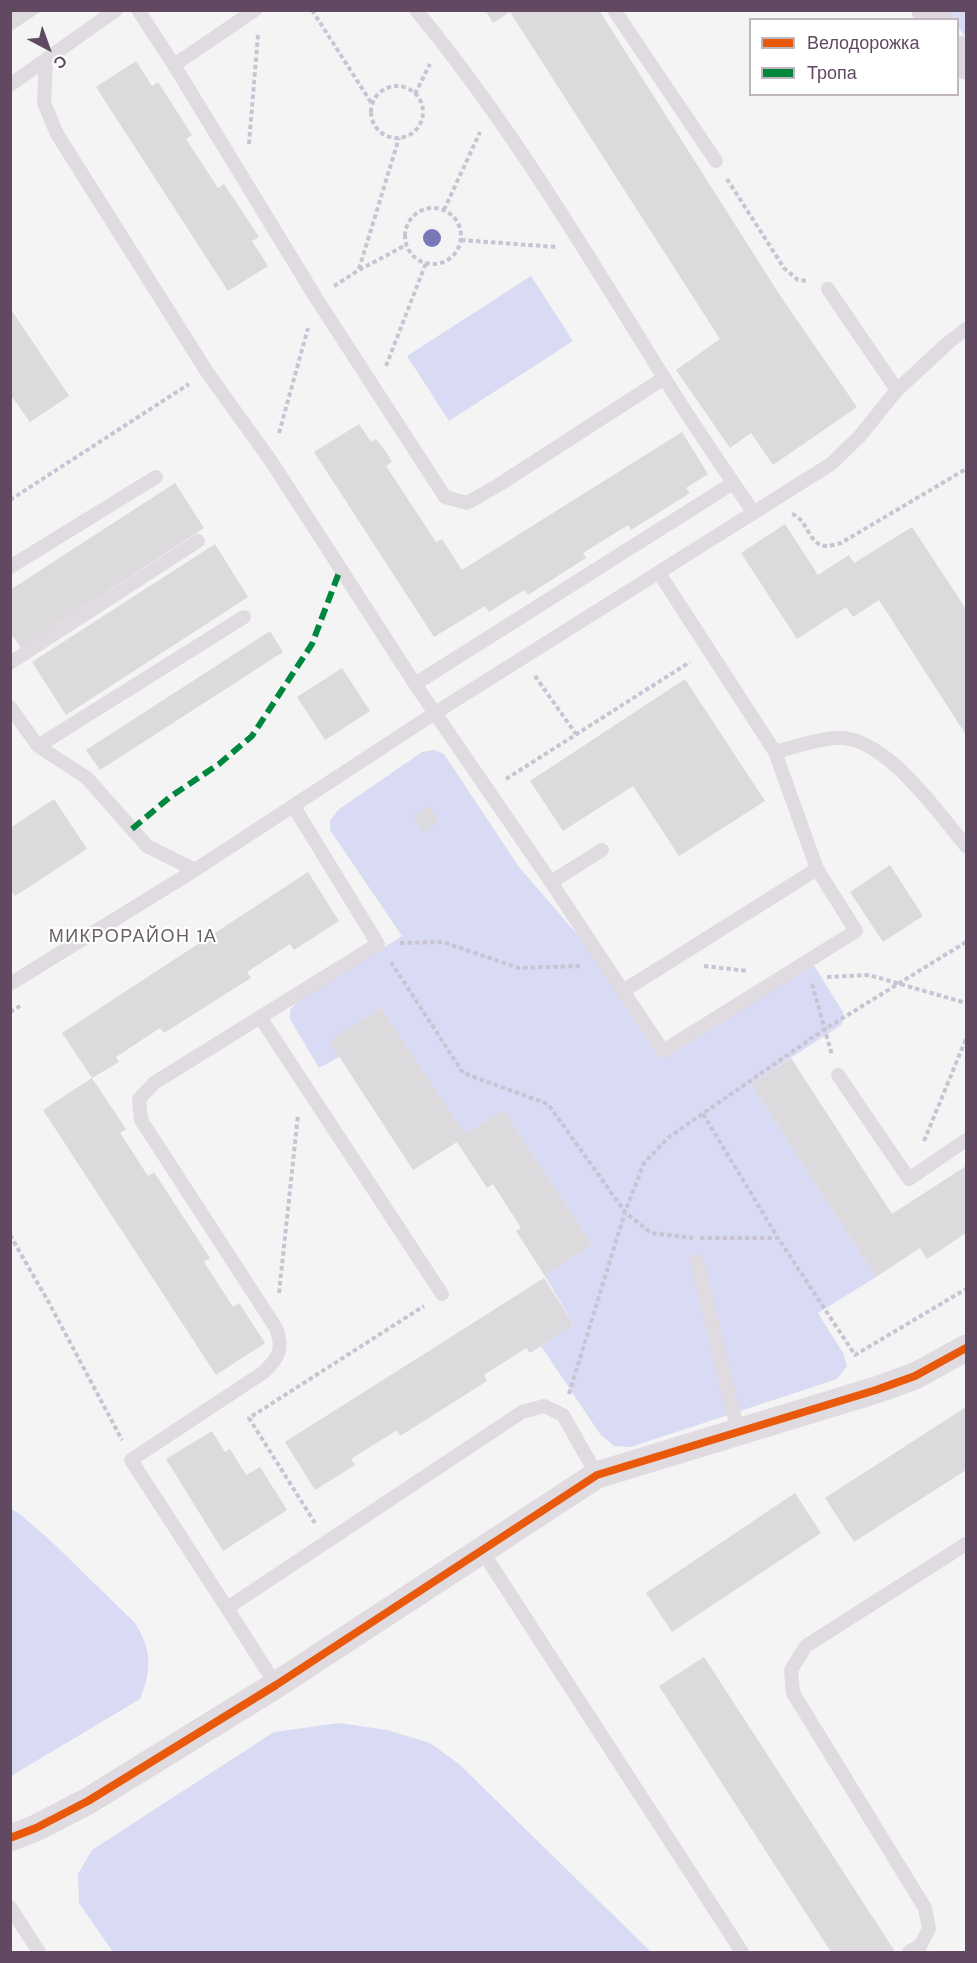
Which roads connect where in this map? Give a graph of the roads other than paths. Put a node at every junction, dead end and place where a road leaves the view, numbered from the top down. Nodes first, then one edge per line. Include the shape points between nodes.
1 (116, 10) edge
2 (138, 10) edge
3 (255, 10) edge
4 (416, 10) edge
5 (614, 10) edge
6 (46, 59) junction
7 (174, 64) junction
8 (10, 85) edge
9 (716, 161) road end
10 (828, 289) road end
11 (966, 329) edge
12 (664, 378) junction
13 (897, 390) junction
14 (156, 477) dead end
15 (733, 483) junction
16 (754, 513) junction
17 (198, 541) dead end
18 (10, 567) edge
19 (659, 573) junction
20 (244, 616) dead end
21 (10, 663) edge
22 (415, 684) junction
23 (10, 707) edge
24 (435, 713) junction
25 (38, 746) junction
26 (775, 752) junction
27 (294, 807) junction
28 (966, 846) edge
29 (602, 850) dead end
30 (817, 869) junction
31 (195, 870) junction
32 (551, 882) junction
33 (10, 984) edge
34 (623, 991) junction
35 (260, 1017) junction
36 (838, 1075) road end
37 (966, 1140) edge
38 (697, 1261) dead end
39 (442, 1294) road end
40 (966, 1348) edge
41 (738, 1432) junction
42 (597, 1475) junction
43 (966, 1544) edge
44 (482, 1551) junction
45 (227, 1608) junction
46 (276, 1685) junction
47 (10, 1838) edge
48 (10, 1907) edge
49 (39, 1953) edge
50 (742, 1953) edge
51 (909, 1953) edge

1 - 6 lane
2 - 7 lane
3 - 7 lane
4 - 12 lane via 491,107
5 - 9 lane
6 - 8 lane
6 - 22 lane via 44,103 57,134 207,372 272,461
7 - 12 lane via 316,298 445,497 467,503
10 - 13 lane
11 - 13 lane
12 - 15 lane
13 - 16 lane via 831,464
14 - 18 lane
15 - 16 lane
15 - 22 lane
16 - 19 lane
17 - 21 lane
19 - 24 lane
19 - 26 lane
20 - 25 lane
22 - 24 lane
23 - 25 lane
24 - 27 lane
24 - 32 lane
25 - 31 lane via 87,778 147,846
26 - 28 lane via 836,738 867,744 896,764
26 - 30 lane
27 - 31 lane
27 - 35 lane via 378,944
29 - 32 lane
30 - 34 lane
30 - 34 lane via 856,931 663,1051
31 - 33 lane
32 - 34 lane
35 - 39 lane
35 - 45 lane via 154,1083 139,1099 141,1120 276,1328 280,1340 278,1358 264,1372 131,1460
36 - 37 lane via 909,1179
38 - 41 lane
40 - 41 street via 915,1376
41 - 42 street
42 - 44 street
42 - 45 lane via 563,1415 544,1406 522,1412
43 - 51 lane via 806,1646 791,1670 793,1693 925,1908 929,1929 920,1946
44 - 46 street
44 - 50 lane
45 - 46 lane
46 - 47 street via 88,1801
48 - 49 lane

